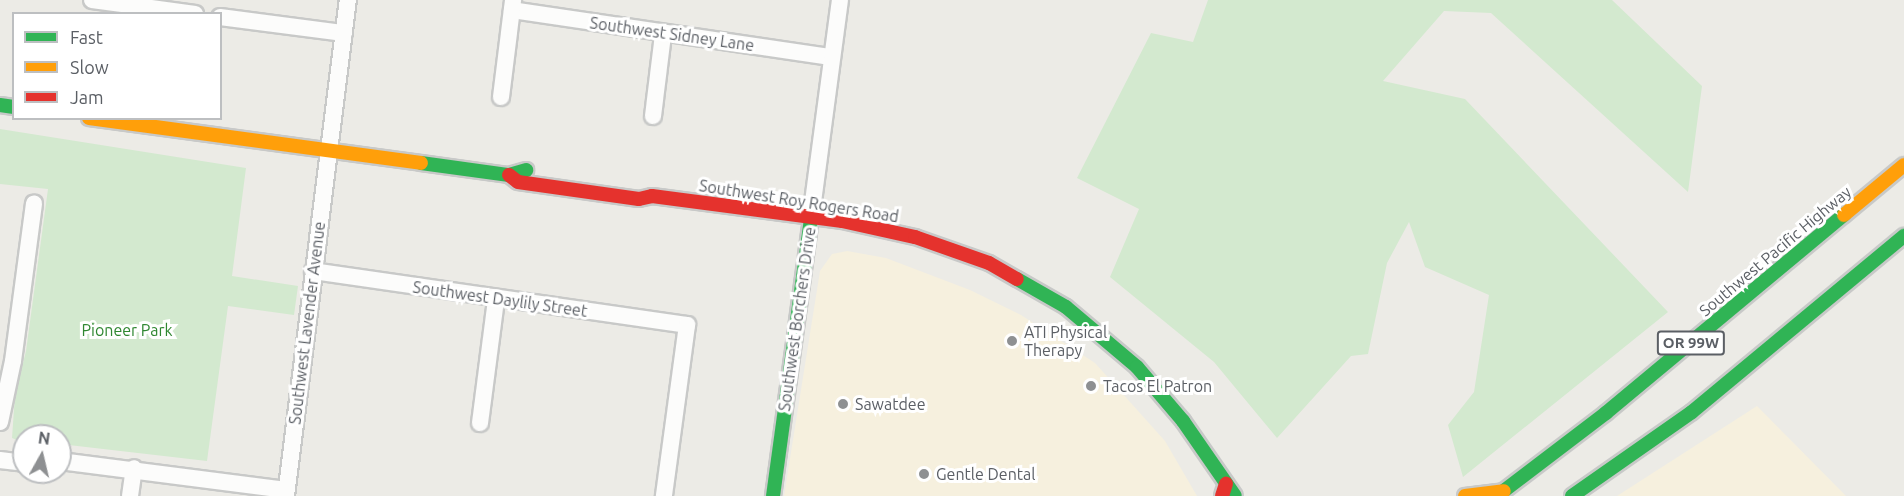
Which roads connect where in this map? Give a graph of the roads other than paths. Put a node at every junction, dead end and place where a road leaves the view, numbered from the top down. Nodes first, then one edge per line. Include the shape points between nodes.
1 (92, 0) edge
2 (348, 0) edge
3 (840, 0) edge
4 (513, 5) edge
5 (180, 12) edge
6 (222, 17) edge
7 (344, 33) junction
8 (663, 34) junction
9 (832, 57) junction
10 (501, 97) dead end
11 (653, 116) dead end
12 (104, 120) edge
13 (329, 151) junction
14 (1904, 165) edge
15 (34, 203) dead end
16 (811, 217) junction
17 (1904, 236) edge
18 (313, 271) junction
19 (496, 299) junction
20 (0, 422) edge
21 (480, 423) dead end
22 (72, 462) edge
23 (134, 468) junction
24 (1224, 490) edge
25 (286, 493) edge
26 (1501, 493) edge
27 (130, 496) edge
28 (664, 496) edge
29 (773, 496) edge
30 (1235, 496) edge
31 (1465, 496) edge
32 (1572, 496) edge

1 - 5 street
2 - 7 street, Southwest Lavender Avenue
3 - 9 street, Southwest Borchers Drive
4 - 8 street, Southwest Sidney Lane
4 - 10 street
6 - 7 street
7 - 13 street, Southwest Lavender Avenue
8 - 9 street, Southwest Sidney Lane
8 - 11 street
9 - 16 street, Southwest Borchers Drive
12 - 13 main road, Southwest Roy Rogers Road
13 - 16 main road, Southwest Roy Rogers Road via 509,175 522,170 581,178 640,187 652,195
13 - 18 street, Southwest Lavender Avenue
14 - 26 main road, Southwest Pacific Highway / OR 99W via 1606,413
15 - 20 street via 13,361
16 - 24 main road, Southwest Roy Rogers Road via 915,237 952,249 1027,282 1066,307 1117,348 1158,390
16 - 29 main road, Southwest Borchers Drive
17 - 32 main road, OR 99W via 1692,412
18 - 19 street, Southwest Daylily Street
18 - 25 street, Southwest Lavender Avenue
19 - 21 street
19 - 28 street, Southwest Daylily Street via 687,325
22 - 23 street
23 - 25 street
23 - 27 street
24 - 30 main road, Southwest Roy Rogers Road
26 - 31 main road

